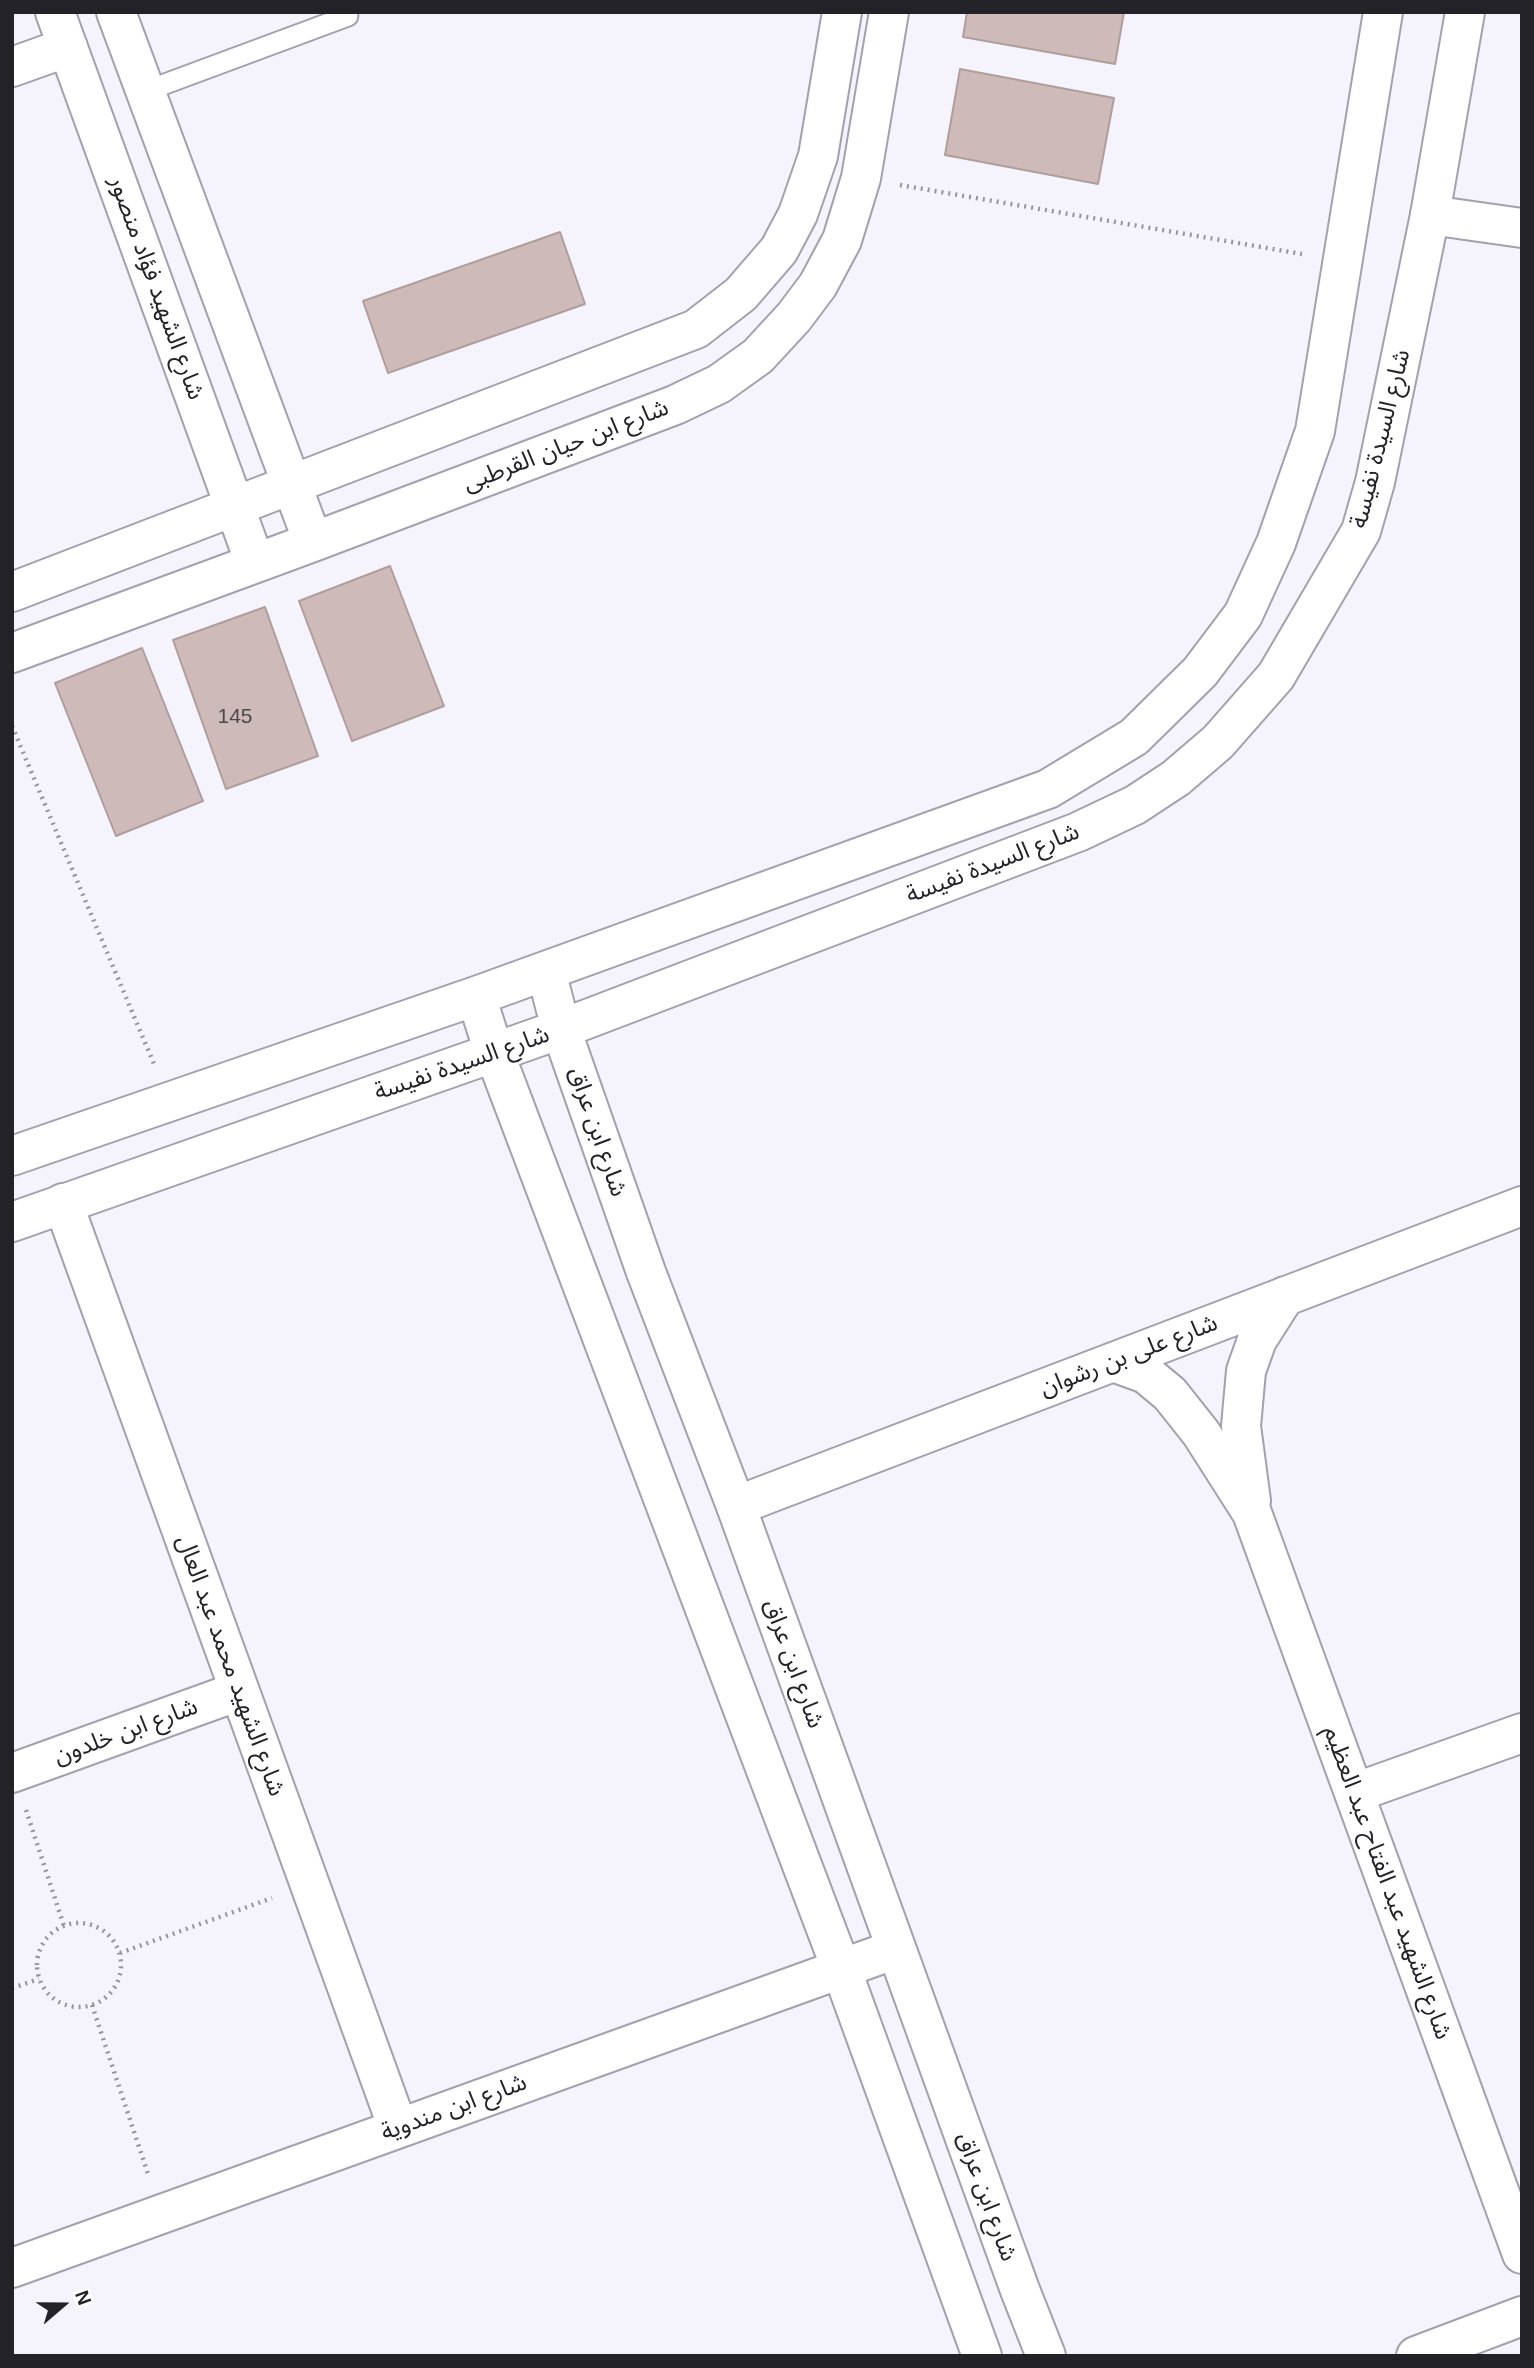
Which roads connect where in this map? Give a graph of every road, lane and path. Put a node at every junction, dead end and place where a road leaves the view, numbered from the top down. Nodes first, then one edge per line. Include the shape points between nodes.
1 (116, 12) edge
2 (842, 12) edge
3 (889, 12) edge
4 (1383, 12) edge
5 (1465, 12) edge
6 (348, 16) dead end
7 (62, 30) edge
8 (12, 67) edge
9 (146, 91) junction
10 (861, 178) junction
11 (1430, 215) junction
12 (1522, 228) edge
13 (1343, 261) junction
14 (292, 485) junction
15 (236, 508) junction
16 (313, 542) junction
17 (255, 564) junction
18 (12, 592) edge
19 (12, 653) edge
20 (12, 726) edge
21 (546, 971) junction
22 (476, 996) junction
23 (561, 1029) junction
24 (494, 1052) junction
25 (170, 1102) junction
26 (12, 1156) edge
27 (63, 1203) junction
28 (1522, 1206) edge
29 (12, 1222) edge
30 (1285, 1296) junction
31 (1113, 1362) junction
32 (736, 1506) junction
33 (1252, 1513) junction
34 (240, 1691) junction
35 (1522, 1733) edge
36 (13, 1773) edge
37 (1354, 1793) junction
38 (309, 1885) junction
39 (64, 1926) junction
40 (896, 1949) junction
41 (120, 1953) junction
42 (841, 1968) junction
43 (39, 1979) junction
44 (12, 1988) edge
45 (92, 2005) junction
46 (398, 2129) junction
47 (161, 2215) junction
48 (1522, 2253) edge
49 (12, 2268) edge
50 (1522, 2316) edge
51 (982, 2356) edge
52 (1046, 2356) edge
53 (1416, 2356) edge

1 - 9 street
2 - 14 street via 809,185 779,250 741,294 696,329
3 - 10 street, شارع ابن حيان القرطبى
4 - 13 street, شارع السيدة نفيسة
5 - 11 street, شارع السيدة نفيسة
6 - 9 lane
7 - 8 street
7 - 15 street, شارع الشهيد فؤاد منصور
9 - 14 street
10 - 13 path
10 - 16 street, شارع ابن حيان القرطبى via 842,240 818,285 758,356 719,384 675,405
11 - 12 street
11 - 23 street, شارع السيدة نفيسة via 1376,482 1361,531 1276,676 1218,742 1135,806 1078,832
13 - 21 street, شارع السيدة نفيسة via 1315,431 1276,543 1243,615 1200,672 1134,737 1048,789
14 - 15 street
14 - 16 street
15 - 17 street, شارع الشهيد فؤاد منصور
15 - 18 street
16 - 17 street, شارع ابن حيان القرطبى
17 - 19 street, شارع ابن حيان القرطبى
20 - 25 path
21 - 22 street, شارع السيدة نفيسة
21 - 23 street, شارع ابن عراق
22 - 24 street
22 - 25 street, شارع السيدة نفيسة
23 - 24 street, شارع السيدة نفيسة
23 - 32 street, شارع ابن عراق via 646,1272
24 - 27 street, شارع السيدة نفيسة
24 - 42 street
25 - 26 street, شارع السيدة نفيسة
27 - 29 street, شارع السيدة نفيسة
27 - 34 street, شارع الشهيد محمد عبد العال
28 - 30 street, شارع على بن رشوان
30 - 31 street, شارع على بن رشوان
30 - 33 street, شارع الشهيد عبد الفتاح عبد العظيم via 1256,1340 1246,1371 1241,1426
31 - 32 street, شارع على بن رشوان
31 - 33 street, شارع الشهيد عبد الفتاح عبد العظيم via 1146,1374 1170,1394
32 - 40 street, شارع ابن عراق
33 - 37 street, شارع الشهيد عبد الفتاح عبد العظيم
34 - 36 street, شارع ابن خلدون
34 - 38 street, شارع الشهيد محمد عبد العال
35 - 37 street
36 - 39 path
37 - 48 street, شارع الشهيد عبد الفتاح عبد العظيم
38 - 41 path
38 - 46 street, شارع الشهيد محمد عبد العال
39 - 41 path via 91,1924 104,1931
39 - 43 path via 53,1931 38,1953
40 - 42 street, شارع ابن مندوية
40 - 52 street, شارع ابن عراق
41 - 45 path via 119,1979 104,2000
42 - 46 street, شارع ابن مندوية
42 - 51 street
43 - 44 path
43 - 45 path via 55,2000 80,2007
45 - 47 path
46 - 47 street, شارع ابن مندوية
47 - 49 street, شارع ابن مندوية
50 - 53 street

